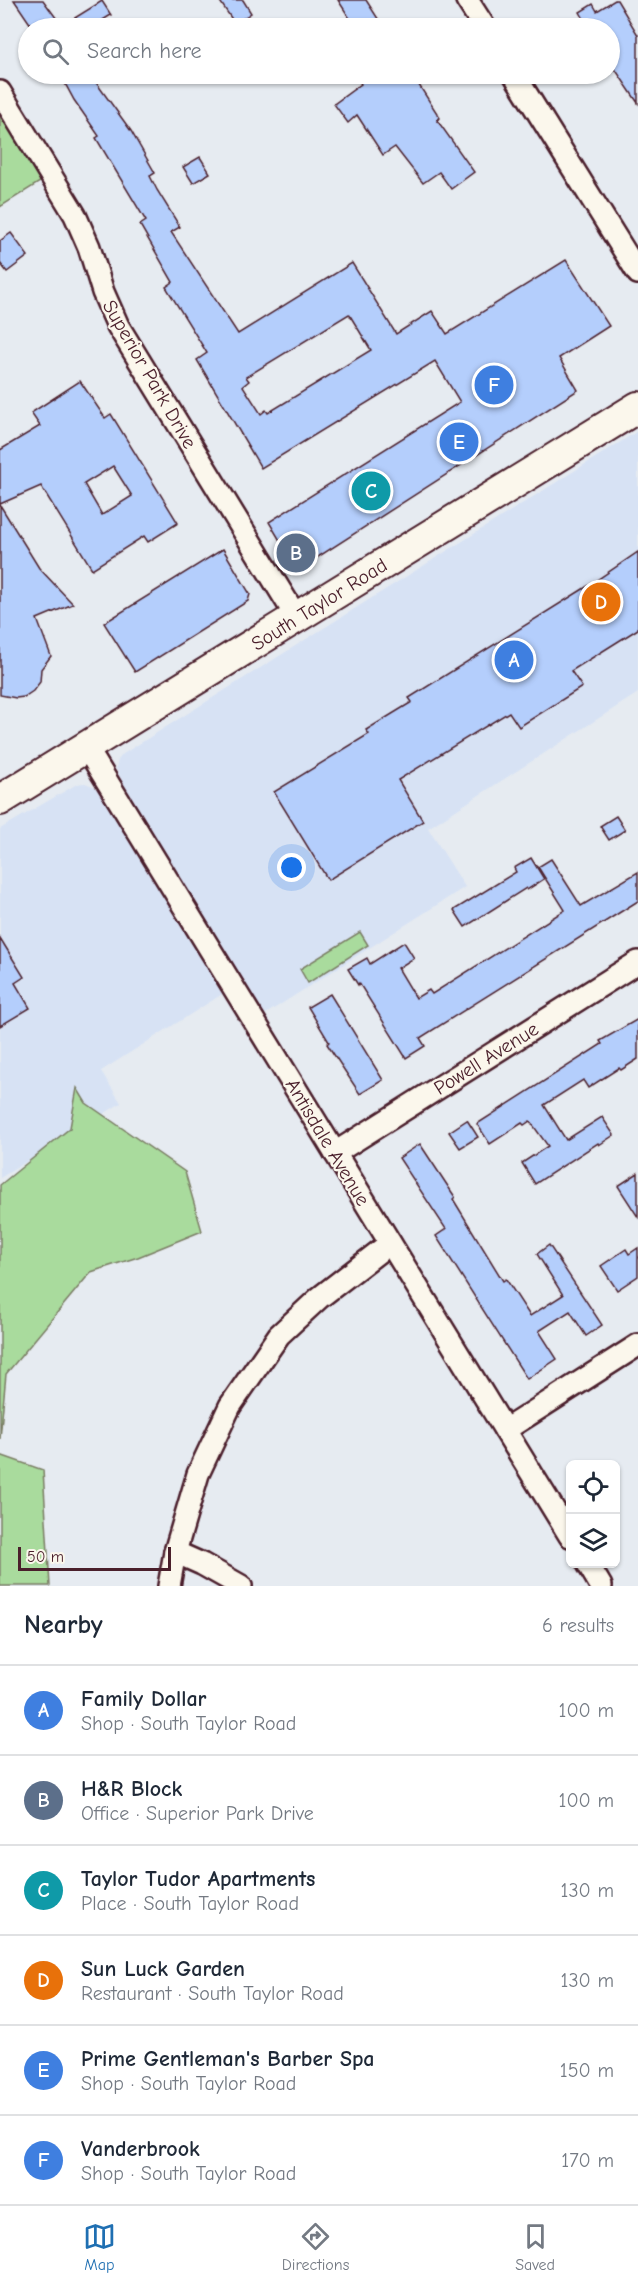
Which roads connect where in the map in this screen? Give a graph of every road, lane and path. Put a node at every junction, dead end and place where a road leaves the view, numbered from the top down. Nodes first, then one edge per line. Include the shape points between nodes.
1 (467, 0) edge
2 (479, 18) edge
3 (520, 84) edge
4 (0, 92) edge
5 (638, 273) edge
6 (638, 407) edge
7 (297, 618) junction
8 (86, 747) junction
9 (0, 800) edge
10 (638, 962) edge
11 (335, 1153) junction
12 (390, 1243) junction
13 (638, 1344) edge
14 (506, 1430) junction
15 (566, 1529) edge
16 (175, 1552) junction
17 (591, 1568) edge
18 (169, 1586) edge
19 (241, 1586) edge
20 (601, 1586) edge

1 - 2 street
3 - 5 street
4 - 7 street, Superior Park Drive via 75,215 117,326
6 - 7 main road, South Taylor Road
7 - 8 main road, South Taylor Road
8 - 9 main road, South Taylor Road
8 - 11 street, Antisdale Avenue
10 - 11 street, Powell Avenue
11 - 12 street, Antisdale Avenue
12 - 14 street, Antisdale Avenue
12 - 16 street via 279,1335 230,1406 198,1474
13 - 14 street
14 - 15 street, Antisdale Avenue
16 - 18 street
16 - 19 street
17 - 20 street

